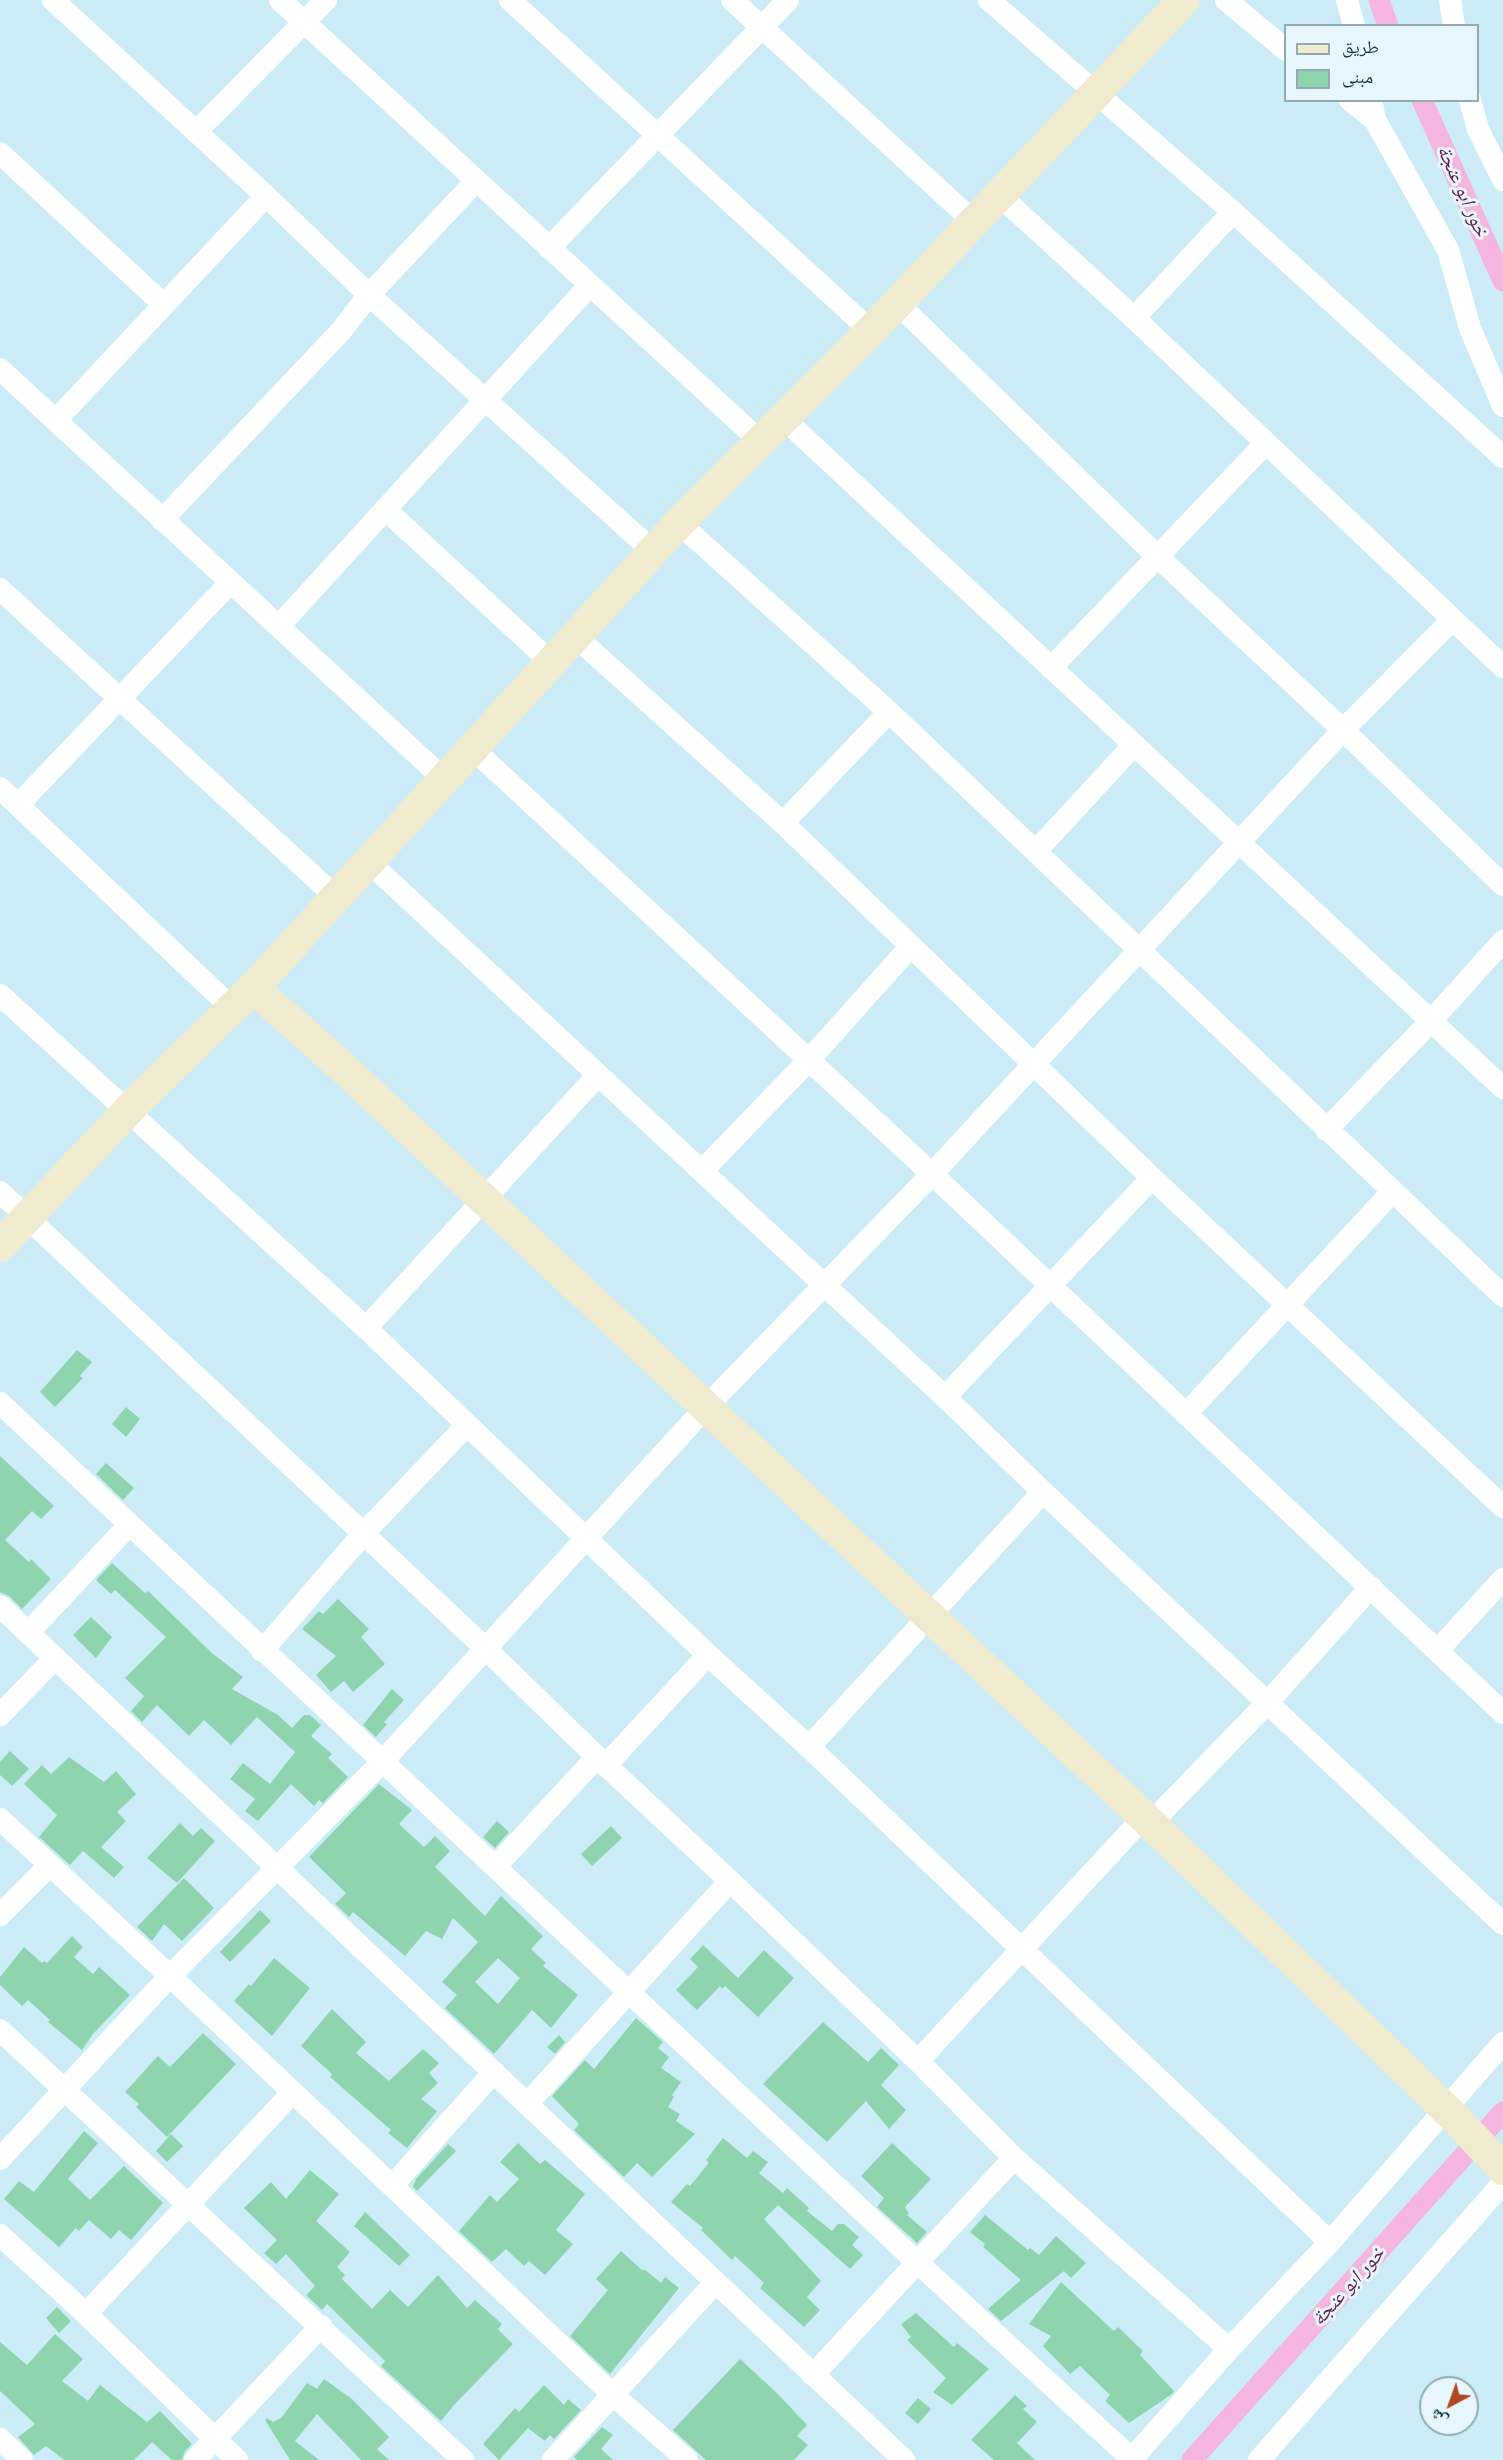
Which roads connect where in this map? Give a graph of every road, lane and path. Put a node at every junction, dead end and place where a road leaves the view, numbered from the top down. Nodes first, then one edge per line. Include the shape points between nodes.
1 (53, 0) edge
2 (279, 0) edge
3 (326, 0) edge
4 (510, 0) edge
5 (732, 0) edge
6 (788, 0) edge
7 (989, 0) edge
8 (1184, 0) edge
9 (1226, 0) edge
10 (1347, 0) edge
11 (1450, 0) edge
12 (303, 22) junction
13 (1353, 24) edge
14 (1454, 24) edge
15 (761, 27) junction
16 (1284, 48) edge
17 (1095, 93) junction
18 (1355, 102) edge
19 (1471, 102) edge
20 (1373, 110) edge
21 (1478, 129) junction
22 (196, 132) junction
23 (659, 135) junction
24 (1503, 152) edge
25 (0, 153) edge
26 (1503, 180) edge
27 (477, 181) junction
28 (999, 195) junction
29 (266, 196) junction
30 (1233, 212) junction
31 (973, 221) junction
32 (549, 248) junction
33 (590, 285) junction
34 (369, 295) junction
35 (897, 303) junction
36 (163, 304) junction
37 (1134, 318) junction
38 (871, 331) junction
39 (0, 369) edge
40 (484, 399) junction
41 (1503, 406) edge
42 (783, 418) junction
43 (56, 420) junction
44 (761, 442) junction
45 (1265, 444) junction
46 (1503, 457) edge
47 (386, 509) junction
48 (162, 520) junction
49 (679, 523) junction
50 (654, 552) junction
51 (1157, 556) junction
52 (230, 583) junction
53 (0, 589) edge
54 (1452, 620) junction
55 (279, 627) junction
56 (576, 637) junction
57 (552, 663) junction
58 (1503, 667) edge
59 (1051, 668) junction
60 (120, 699) junction
61 (889, 712) junction
62 (1343, 730) junction
63 (1133, 746) junction
64 (473, 749) junction
65 (445, 780) junction
66 (0, 788) edge
67 (18, 805) junction
68 (783, 823) junction
69 (1239, 842) junction
70 (1036, 851) junction
71 (370, 863) junction
72 (1503, 885) edge
73 (336, 897) junction
74 (1503, 941) edge
75 (910, 947) junction
76 (1139, 951) junction
77 (0, 995) edge
78 (242, 998) junction
79 (1431, 1021) junction
80 (809, 1060) junction
81 (1035, 1064) junction
82 (598, 1075) junction
83 (1503, 1088) edge
84 (128, 1110) junction
85 (1326, 1130) junction
86 (703, 1170) junction
87 (932, 1174) junction
88 (1152, 1179) junction
89 (0, 1192) edge
90 (1392, 1192) junction
91 (485, 1200) junction
92 (29, 1217) junction
93 (0, 1246) edge
94 (823, 1285) junction
95 (1051, 1287) junction
96 (1503, 1296) edge
97 (1286, 1305) junction
98 (366, 1328) junction
99 (945, 1397) junction
100 (0, 1403) edge
101 (707, 1406) junction
102 (1186, 1414) junction
103 (467, 1425) junction
104 (1043, 1492) junction
105 (1503, 1507) edge
106 (129, 1525) junction
107 (364, 1533) junction
108 (586, 1539) junction
109 (1503, 1580) edge
110 (1371, 1587) junction
111 (0, 1606) edge
112 (929, 1616) junction
113 (28, 1633) junction
114 (485, 1648) junction
115 (1438, 1650) junction
116 (262, 1651) junction
117 (708, 1655) junction
118 (55, 1658) junction
119 (1268, 1702) junction
120 (1503, 1713) edge
121 (0, 1715) edge
122 (809, 1747) junction
123 (601, 1761) junction
124 (382, 1762) junction
125 (0, 1819) edge
126 (1147, 1820) junction
127 (49, 1866) junction
128 (496, 1866) junction
129 (275, 1868) junction
130 (730, 1881) junction
131 (0, 1915) edge
132 (1503, 1924) edge
133 (1022, 1949) junction
134 (170, 1976) junction
135 (629, 1992) junction
136 (0, 2030) edge
137 (1503, 2043) edge
138 (918, 2061) junction
139 (494, 2072) junction
140 (66, 2090) junction
141 (293, 2092) junction
142 (528, 2103) junction
143 (1450, 2114) junction
144 (1014, 2158) junction
145 (0, 2159) edge
146 (1500, 2170) edge
147 (392, 2186) junction
148 (188, 2204) junction
149 (0, 2235) edge
150 (1330, 2242) junction
151 (918, 2263) junction
152 (715, 2283) junction
153 (86, 2314) junction
154 (321, 2326) junction
155 (1229, 2349) junction
156 (813, 2375) junction
157 (612, 2394) junction
158 (0, 2439) edge
159 (215, 2439) junction
160 (1132, 2459) edge
161 (22, 2460) edge
162 (195, 2460) edge
163 (237, 2460) edge
164 (463, 2460) edge
165 (552, 2460) edge
166 (687, 2460) edge
167 (904, 2460) edge
168 (1259, 2460) edge

1 - 22 street
2 - 12 street
3 - 12 street
4 - 23 street
5 - 15 street
6 - 15 street
7 - 17 street
8 - 17 street
9 - 16 street
10 - 13 street
11 - 14 street
12 - 22 street
12 - 27 street
15 - 23 street
15 - 31 street
17 - 28 street
17 - 30 street
18 - 20 street
19 - 21 street
20 - 41 street via 1448,250 1470,328
21 - 24 street
21 - 26 street
22 - 29 street
23 - 32 street
23 - 38 street
25 - 36 street
27 - 32 street
27 - 34 street
28 - 31 street
28 - 37 street
29 - 34 street
29 - 36 street
30 - 37 street
30 - 46 street
31 - 35 street
32 - 33 street
33 - 40 street
33 - 44 street
34 - 40 street
34 - 48 street via 340,331
35 - 38 street
35 - 51 street
36 - 43 street
37 - 45 street
38 - 42 street
39 - 43 street
40 - 47 street
40 - 50 street
42 - 44 street
42 - 59 street
43 - 48 street
44 - 49 street
45 - 51 street
45 - 54 street
47 - 55 street
47 - 57 street
48 - 52 street
49 - 50 street
49 - 61 street
50 - 56 street
51 - 59 street
51 - 62 street
52 - 55 street
52 - 60 street
53 - 60 street
54 - 58 street
54 - 62 street
55 - 65 street
56 - 57 street
56 - 68 street
57 - 64 street
59 - 63 street
60 - 67 street
60 - 73 street
61 - 68 street
61 - 70 street
62 - 69 street
62 - 72 street
63 - 69 street
63 - 70 street
64 - 65 street
64 - 80 street
65 - 71 street
66 - 67 street
67 - 78 street
68 - 75 street
69 - 76 street
69 - 79 street
70 - 76 street
71 - 73 street
71 - 82 street
73 - 78 street
74 - 79 street
75 - 80 street
75 - 81 street
76 - 81 street
76 - 85 street
77 - 84 street
78 - 84 street
78 - 91 street via 337,1062
79 - 83 street
79 - 85 street
80 - 86 street
80 - 87 street
81 - 87 street
81 - 88 street
82 - 86 street
82 - 91 street
84 - 92 street
84 - 98 street
85 - 90 street
86 - 94 street
87 - 94 street
87 - 95 street
88 - 95 street
88 - 97 street
89 - 92 street
90 - 96 street
90 - 97 street
91 - 98 street
91 - 101 street
92 - 93 street
92 - 107 street
94 - 99 street
94 - 101 street
95 - 99 street
95 - 102 street
97 - 102 street
97 - 105 street
98 - 103 street
99 - 104 street
100 - 106 street
101 - 108 street
101 - 112 street
102 - 110 street
103 - 107 street
103 - 108 street
104 - 112 street
104 - 119 street
106 - 113 street
106 - 116 street
107 - 114 street
107 - 116 street
108 - 114 street
108 - 117 street
109 - 115 street
110 - 115 street
110 - 119 street
111 - 113 street
112 - 122 street
112 - 126 street
113 - 118 street
114 - 123 street
114 - 124 street
115 - 120 street
116 - 124 street
117 - 122 street
117 - 123 street
118 - 121 street
118 - 129 street
119 - 126 street
119 - 132 street
122 - 133 street
123 - 128 street
123 - 130 street
124 - 128 street
124 - 129 street
125 - 127 street
126 - 133 street
126 - 143 street
127 - 131 street
127 - 134 street
128 - 135 street
129 - 134 street
129 - 139 street
130 - 135 street
130 - 138 street
133 - 138 street
133 - 150 street
134 - 140 street
134 - 141 street
135 - 142 street
135 - 151 street
136 - 140 street
137 - 143 street
138 - 144 street
139 - 142 street
139 - 147 street
140 - 145 street
140 - 148 street
141 - 147 street
141 - 148 street
142 - 152 street
143 - 146 street
143 - 150 street
144 - 151 street
144 - 155 street
146 - 168 street
147 - 157 street
148 - 153 street
148 - 154 street
149 - 153 street
150 - 155 street
151 - 156 street
151 - 160 street
152 - 156 street
152 - 157 street
153 - 159 street
154 - 159 street
154 - 164 street
155 - 160 street
156 - 167 street
157 - 165 street
157 - 166 street
158 - 161 street
159 - 162 street
159 - 163 street

